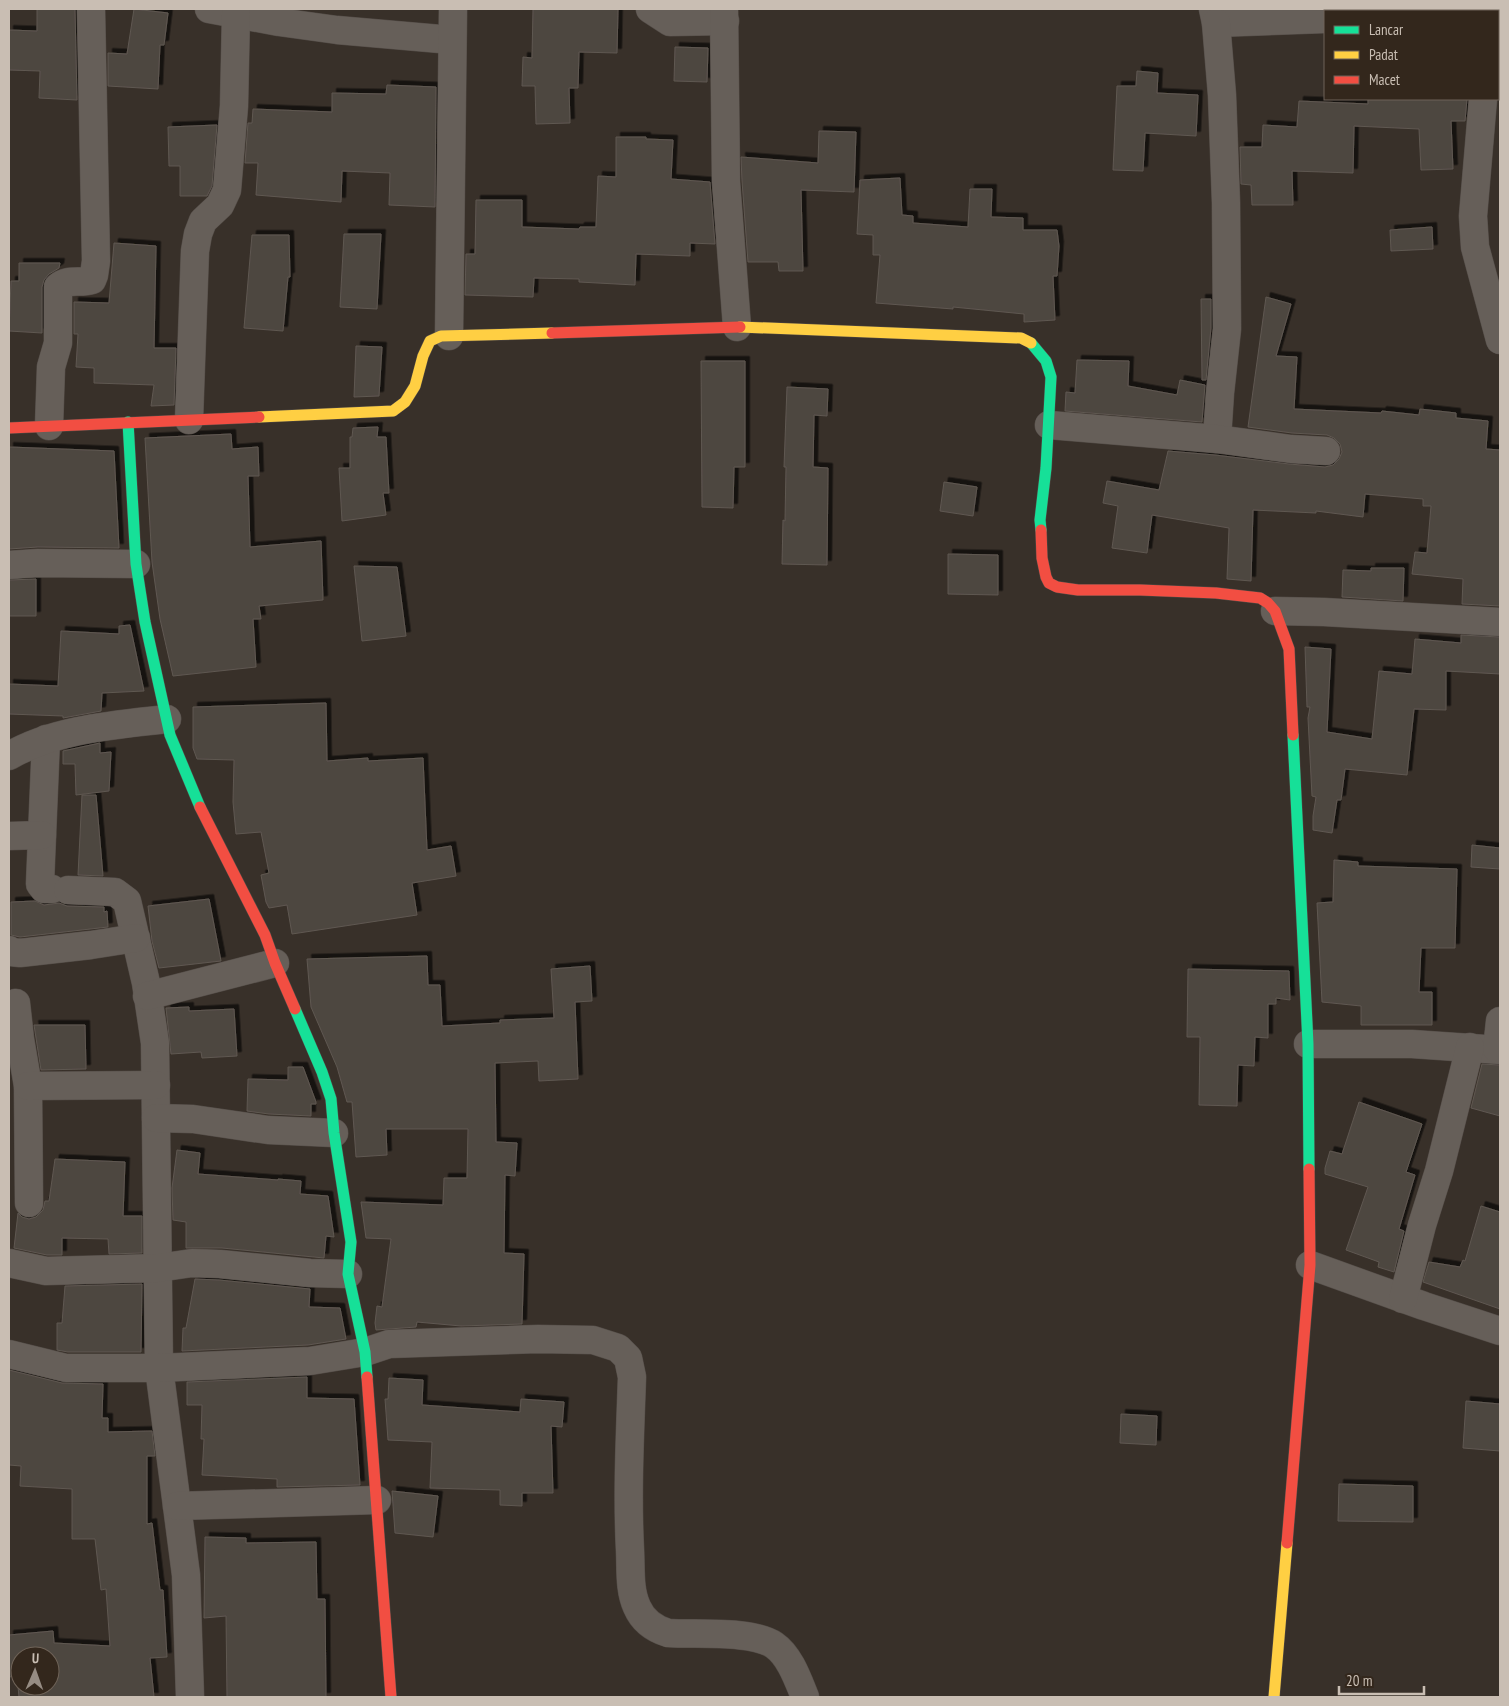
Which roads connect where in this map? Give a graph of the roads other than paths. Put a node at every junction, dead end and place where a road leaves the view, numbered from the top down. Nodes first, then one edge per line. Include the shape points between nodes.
1 (91, 9) edge
2 (209, 9) edge
3 (453, 9) edge
4 (650, 9) edge
5 (236, 14) junction
6 (725, 15) edge
7 (1215, 16) edge
8 (1324, 19) edge
9 (452, 40) junction
10 (1483, 100) edge
11 (737, 327) junction
12 (449, 336) junction
13 (1500, 340) edge
14 (189, 420) junction
15 (128, 422) junction
16 (1049, 425) junction
17 (49, 426) junction
18 (9, 428) edge
19 (1217, 439) junction
20 (1326, 451) dead end
21 (9, 564) edge
22 (136, 564) junction
23 (1275, 612) junction
24 (1500, 622) edge
25 (166, 719) junction
26 (46, 739) junction
27 (9, 756) edge
28 (42, 835) junction
29 (9, 836) edge
30 (136, 938) junction
31 (9, 950) edge
32 (275, 964) junction
33 (148, 996) junction
34 (16, 1003) dead end
35 (1500, 1021) edge
36 (1308, 1044) junction
37 (1470, 1047) junction
38 (1499, 1050) edge
39 (156, 1085) junction
40 (28, 1086) junction
41 (156, 1118) junction
42 (334, 1133) junction
43 (29, 1203) dead end
44 (9, 1263) edge
45 (1310, 1265) junction
46 (158, 1268) junction
47 (348, 1274) junction
48 (1403, 1298) junction
49 (1500, 1331) edge
50 (365, 1352) junction
51 (9, 1354) edge
52 (159, 1368) junction
53 (378, 1500) junction
54 (177, 1506) junction
55 (190, 1697) edge
56 (391, 1697) edge
57 (805, 1697) edge
58 (1274, 1697) edge

1 - 17 street via 96,261 92,280 62,283 58,287 58,343 51,367
2 - 5 street
3 - 9 street
4 - 6 street via 670,22
5 - 9 street via 337,30
5 - 14 street via 234,106 227,190 220,205 203,221 195,251
6 - 11 street via 726,182
7 - 8 street
7 - 19 street via 1223,114 1227,329
9 - 12 street
10 - 13 street via 1473,216 1476,247
11 - 12 street
11 - 16 street via 1021,338 1036,346 1046,361 1051,377
12 - 14 street via 430,341 414,386 405,402 393,411
14 - 15 street
15 - 17 street
15 - 22 street
16 - 19 street
16 - 23 street via 1040,520 1042,558 1049,583 1078,590 1244,595 1260,598
17 - 18 street
19 - 20 street
21 - 22 street
22 - 25 street
23 - 24 street
23 - 36 street via 1289,649
25 - 26 street
25 - 32 street via 200,807 265,935
26 - 27 street
26 - 28 street
28 - 29 street
28 - 30 street via 40,884 44,889 114,892 120,895 127,901
30 - 31 street via 20,953
30 - 33 street
32 - 33 street
32 - 42 street via 322,1072 331,1099
33 - 39 street via 155,1043
34 - 40 street
35 - 38 street
36 - 37 street
36 - 45 street
37 - 38 street
37 - 48 street via 1440,1170
39 - 40 street
39 - 41 street
40 - 43 street
41 - 42 street via 193,1118 268,1130
41 - 46 street
42 - 47 street via 351,1242
44 - 46 street via 46,1271
45 - 48 street
45 - 58 street
46 - 47 street via 192,1263
46 - 52 street
47 - 50 street
48 - 49 street
50 - 52 street via 310,1361
50 - 53 street
50 - 57 street via 390,1344 538,1339 593,1340 618,1348 628,1358 632,1377 628,1514 631,1588 637,1608 656,1629 668,1633 758,1638 774,1645 785,1656
51 - 52 street via 66,1368
52 - 54 street
53 - 54 street
53 - 56 street
54 - 55 street via 186,1575

